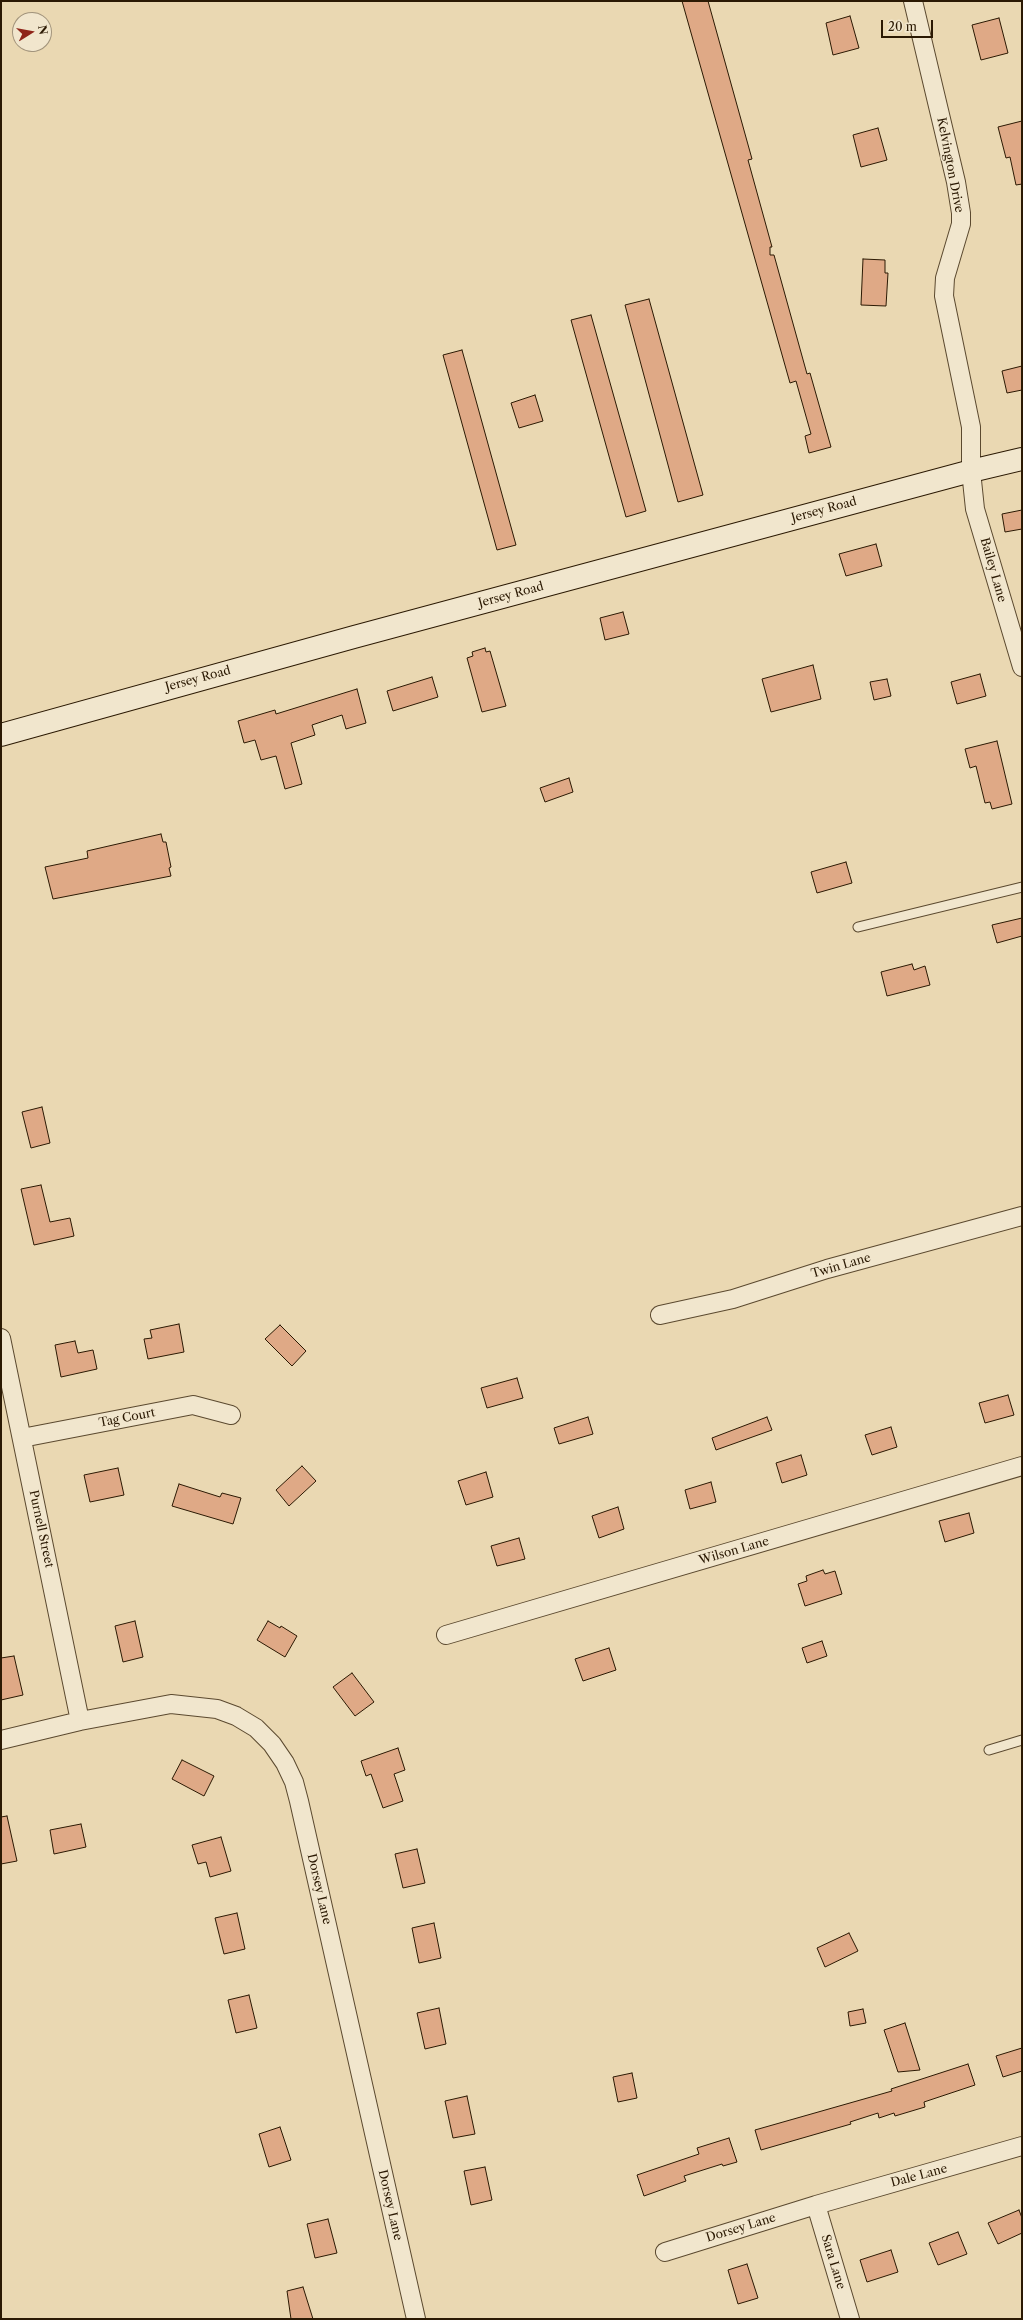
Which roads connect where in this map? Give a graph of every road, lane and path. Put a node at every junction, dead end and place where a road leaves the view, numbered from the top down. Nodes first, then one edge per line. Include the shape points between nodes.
1 (913, 1) edge
2 (1022, 459) edge
3 (971, 471) junction
4 (1022, 667) edge
5 (1, 735) edge
6 (1022, 887) edge
7 (858, 927) dead end
8 (1022, 1216) edge
9 (660, 1315) dead end
10 (1, 1338) edge
11 (231, 1415) dead end
12 (22, 1438) junction
13 (1022, 1466) edge
14 (446, 1635) dead end
15 (80, 1721) junction
16 (1, 1740) edge
17 (1022, 1740) edge
18 (989, 1750) dead end
19 (1022, 2146) edge
20 (816, 2205) junction
21 (665, 2252) dead end
22 (416, 2319) edge
23 (850, 2319) edge

1 - 3 street, Kelvington Drive via 956,182 960,213 961,224 945,278 944,296 971,427
2 - 3 street, Jersey Road
3 - 4 street, Bailey Lane via 975,509
3 - 5 street, Jersey Road via 187,682
6 - 7 lane
8 - 9 street, Twin Lane via 827,1269 733,1299
10 - 12 street, Purnell Street
11 - 12 street, Tag Court via 193,1405
12 - 15 street, Purnell Street
13 - 14 street, Wilson Lane
15 - 16 street, Dorsey Lane
15 - 22 street, Dorsey Lane via 171,1704 217,1709 236,1716 256,1728 272,1744 285,1763 294,1782 301,1808
17 - 18 lane
19 - 20 street, Dale Lane
20 - 21 street, Dorsey Lane
20 - 23 street, Sara Lane

